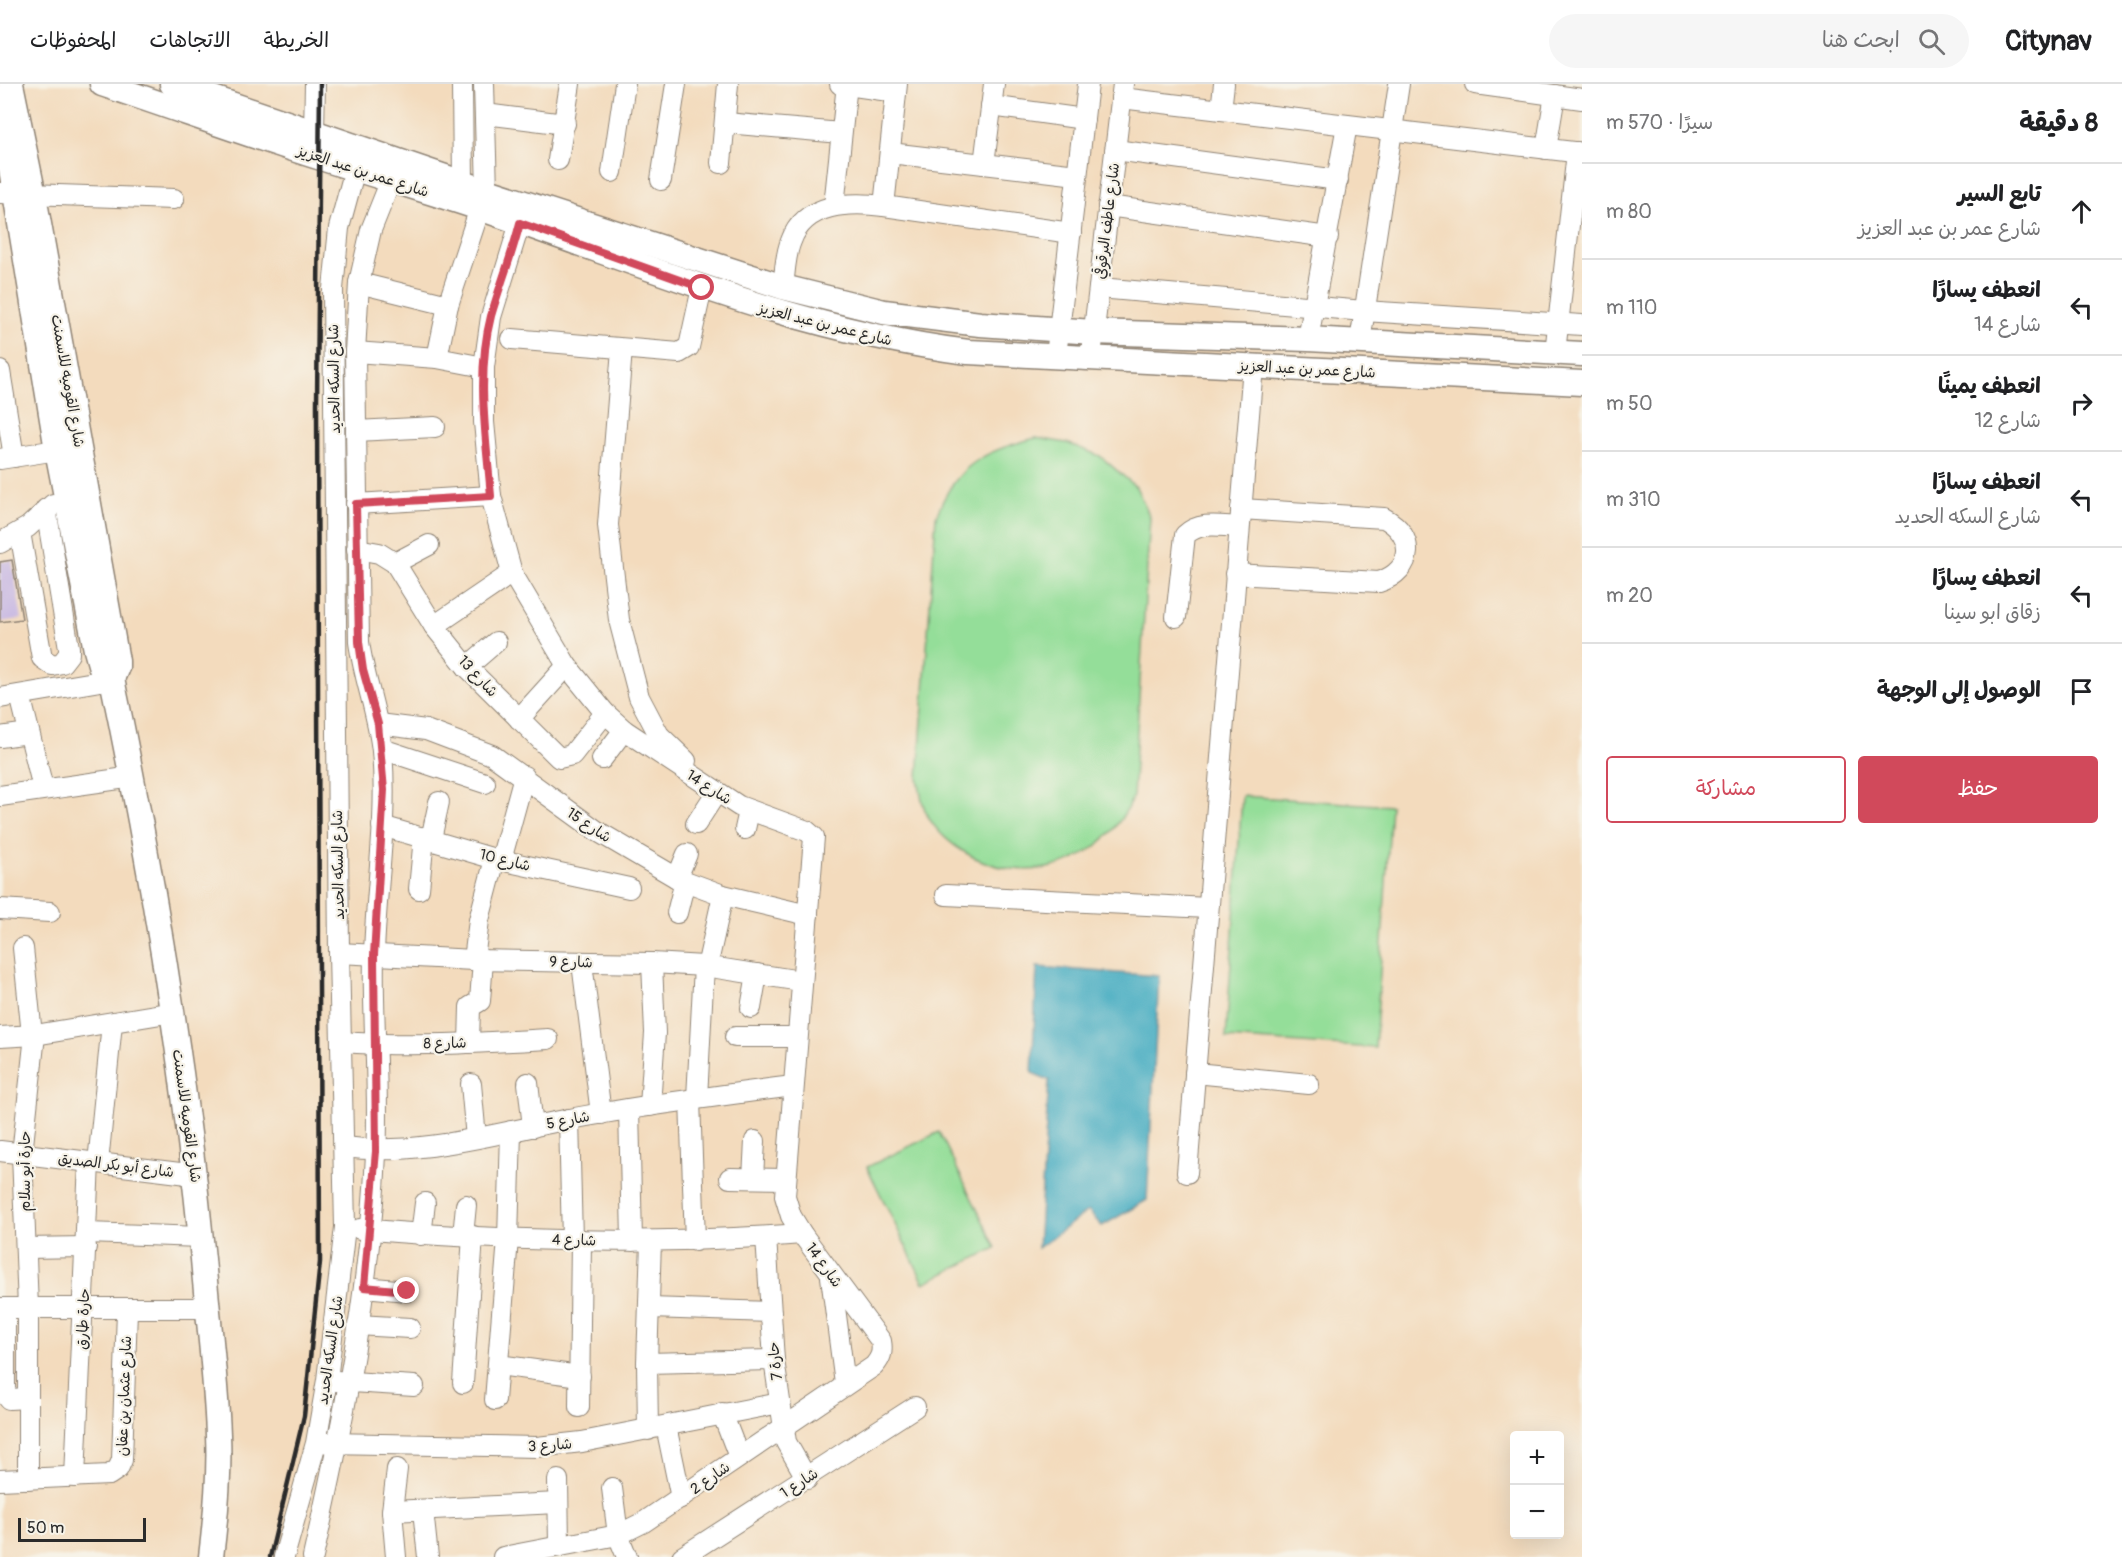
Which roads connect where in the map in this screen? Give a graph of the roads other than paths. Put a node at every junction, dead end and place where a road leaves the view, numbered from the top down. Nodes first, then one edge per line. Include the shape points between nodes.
1 (11, 84) edge
2 (102, 84) edge
3 (172, 84) edge
4 (315, 84) edge
5 (462, 84) edge
6 (484, 84) edge
7 (570, 84) edge
8 (625, 84) edge
9 (676, 84) edge
10 (728, 84) edge
11 (840, 84) edge
12 (847, 84) edge
13 (994, 84) edge
14 (1088, 84) edge
15 (1224, 84) edge
16 (1399, 84) edge
17 (1476, 84) edge
18 (897, 88) edge
19 (1532, 88) edge
20 (1122, 91) edge
21 (1555, 94) junction
22 (1582, 99) edge
23 (0, 101) edge
24 (991, 106) junction
25 (1221, 110) junction
26 (485, 114) junction
27 (1084, 119) junction
28 (726, 123) junction
29 (565, 124) junction
30 (1347, 125) junction
31 (1392, 130) junction
32 (314, 132) junction
33 (283, 133) junction
34 (841, 133) junction
35 (1546, 148) junction
36 (1115, 150) junction
37 (890, 153) junction
38 (1580, 153) edge
39 (558, 160) dead end
40 (721, 163) dead end
41 (984, 164) junction
42 (355, 169) junction
43 (612, 172) dead end
44 (1077, 175) junction
45 (391, 180) junction
46 (661, 180) dead end
47 (1338, 180) junction
48 (463, 183) junction
49 (17, 194) edge
50 (174, 199) dead end
51 (483, 200) junction
52 (834, 206) junction
53 (884, 206) junction
54 (1108, 206) junction
55 (520, 223) junction
56 (1071, 233) junction
57 (1328, 237) junction
58 (359, 283) junction
59 (783, 287) junction
60 (702, 288) junction
61 (1099, 288) junction
62 (448, 305) junction
63 (1315, 307) junction
64 (1364, 310) junction
65 (1558, 323) junction
66 (1582, 325) edge
67 (1059, 330) junction
68 (1094, 332) junction
69 (512, 339) dead end
70 (1308, 339) junction
71 (1360, 342) junction
72 (622, 349) junction
73 (355, 352) junction
74 (1556, 353) junction
75 (1582, 354) edge
76 (1056, 356) junction
77 (437, 358) junction
78 (1091, 358) junction
79 (1253, 366) junction
80 (484, 367) junction
81 (0, 371) edge
82 (1582, 383) edge
83 (435, 427) dead end
84 (356, 431) junction
85 (57, 450) junction
86 (7, 458) edge
87 (491, 496) junction
88 (67, 501) junction
89 (356, 504) junction
90 (1240, 518) junction
91 (20, 532) junction
92 (0, 543) edge
93 (429, 545) dead end
94 (357, 549) junction
95 (395, 563) junction
96 (512, 573) junction
97 (1236, 574) junction
98 (1176, 617) dead end
99 (434, 626) junction
100 (496, 642) dead end
101 (567, 666) junction
102 (467, 667) junction
103 (112, 679) junction
104 (20, 695) junction
105 (0, 698) edge
106 (605, 713) junction
107 (519, 719) junction
108 (378, 724) junction
109 (624, 730) junction
110 (30, 733) junction
111 (0, 737) edge
112 (382, 749) junction
113 (602, 759) dead end
114 (691, 765) dead end
115 (524, 776) junction
116 (133, 777) junction
117 (485, 783) dead end
118 (43, 788) junction
119 (716, 793) junction
120 (0, 796) edge
121 (439, 802) dead end
122 (696, 824) dead end
123 (382, 826) junction
124 (427, 838) junction
125 (687, 854) dead end
126 (498, 860) junction
127 (681, 880) junction
128 (629, 888) dead end
129 (419, 889) dead end
130 (723, 894) junction
131 (945, 895) dead end
132 (1208, 908) junction
133 (0, 909) edge
134 (50, 912) dead end
135 (678, 913) dead end
136 (808, 915) junction
137 (23, 948) dead end
138 (339, 953) junction
139 (374, 955) junction
140 (478, 960) junction
141 (582, 963) junction
142 (652, 963) junction
143 (706, 966) junction
144 (757, 974) junction
145 (801, 981) junction
146 (751, 1008) dead end
147 (173, 1012) junction
148 (112, 1023) junction
149 (34, 1035) junction
150 (0, 1037) edge
151 (735, 1037) dead end
152 (796, 1037) junction
153 (549, 1039) dead end
154 (341, 1042) junction
155 (469, 1043) junction
156 (374, 1044) junction
157 (1195, 1073) junction
158 (528, 1083) dead end
159 (471, 1084) dead end
160 (1309, 1084) dead end
161 (792, 1086) junction
162 (693, 1099) junction
163 (650, 1106) junction
164 (629, 1109) junction
165 (601, 1114) junction
166 (569, 1119) junction
167 (533, 1127) junction
168 (511, 1131) junction
169 (476, 1138) junction
170 (755, 1141) dead end
171 (344, 1147) junction
172 (0, 1151) edge
173 (376, 1151) junction
174 (22, 1154) junction
175 (94, 1163) junction
176 (1187, 1173) dead end
177 (196, 1174) junction
178 (730, 1178) dead end
179 (753, 1178) junction
180 (786, 1179) junction
181 (425, 1203) dead end
182 (466, 1205) dead end
183 (345, 1227) junction
184 (371, 1230) junction
185 (802, 1234) junction
186 (421, 1235) junction
187 (468, 1236) junction
188 (766, 1236) junction
189 (201, 1237) junction
190 (508, 1239) junction
191 (86, 1240) junction
192 (577, 1240) junction
193 (642, 1241) junction
194 (695, 1241) junction
195 (26, 1248) junction
196 (831, 1274) junction
197 (364, 1287) junction
198 (407, 1291) dead end
199 (3, 1308) edge
200 (28, 1308) junction
201 (207, 1308) junction
202 (650, 1308) junction
203 (84, 1309) junction
204 (127, 1310) junction
205 (771, 1312) junction
206 (358, 1325) junction
207 (410, 1328) dead end
208 (881, 1341) joint
209 (774, 1360) junction
210 (2, 1363) edge
211 (647, 1363) junction
212 (498, 1365) junction
213 (580, 1376) junction
214 (327, 1380) junction
215 (348, 1382) junction
216 (463, 1383) dead end
217 (845, 1384) junction
218 (414, 1386) dead end
219 (28, 1398) junction
220 (495, 1400) dead end
221 (780, 1403) junction
222 (579, 1407) dead end
223 (915, 1407) dead end
224 (722, 1413) junction
225 (657, 1428) junction
226 (784, 1428) junction
227 (316, 1443) junction
228 (338, 1444) junction
229 (739, 1457) junction
230 (397, 1469) dead end
231 (75, 1477) junction
232 (28, 1479) junction
233 (807, 1479) junction
234 (0, 1480) edge
235 (558, 1480) dead end
236 (612, 1488) dead end
237 (681, 1498) junction
238 (558, 1503) junction
239 (423, 1510) junction
240 (392, 1511) junction
241 (618, 1535) junction
242 (559, 1545) junction
243 (211, 1557) edge
244 (284, 1557) edge
245 (313, 1557) edge
246 (396, 1557) edge
247 (428, 1557) edge
248 (503, 1557) edge
249 (627, 1557) edge
250 (682, 1557) edge

1 - 49 main road, شارع القوميه للاسمنت
2 - 33 main road, شارع عمر بن عبد العزيز
3 - 33 main road, شارع عمر بن عبد العزيز
4 - 32 street
5 - 48 street
6 - 26 street
7 - 29 street
8 - 43 street
9 - 46 street
10 - 28 street
11 - 12 street
12 - 18 street
12 - 34 street
13 - 24 street
14 - 27 street
15 - 25 street
16 - 31 street
17 - 19 street
18 - 37 street
19 - 21 street
20 - 25 street
20 - 36 street, شارع عاطف البرقوقي
21 - 22 street
21 - 35 street
23 - 49 main road, شارع القوميه للاسمنت
24 - 27 street
24 - 41 street
25 - 30 street
26 - 29 street
26 - 51 street
27 - 44 street
28 - 34 street
28 - 40 street
29 - 39 street
30 - 31 street
30 - 47 street
31 - 35 street
31 - 64 street
32 - 33 main road, شارع عمر بن عبد العزيز
32 - 48 main road, شارع عمر بن عبد العزيز
33 - 42 main road, شارع عمر بن عبد العزيز
34 - 52 street
35 - 38 street
36 - 47 street
36 - 54 street, شارع عاطف البرقوقي
37 - 41 street
37 - 53 street
38 - 65 street
41 - 44 street
42 - 45 main road, شارع عمر بن عبد العزيز
42 - 138 street, شارع السكه الحديد via 339,228 333,289
44 - 56 street
45 - 51 main road, شارع عمر بن عبد العزيز
45 - 58 street, شارع السكه الحديد via 371,230
47 - 57 street
48 - 51 main road, شارع عمر بن عبد العزيز
49 - 50 street
49 - 85 main road, شارع القوميه للاسمنت
49 - 88 main road, شارع القوميه للاسمنت
51 - 55 main road, شارع عمر بن عبد العزيز
51 - 59 main road, شارع عمر بن عبد العزيز
51 - 62 street
52 - 53 street
52 - 59 street via 807,218 796,229
53 - 56 street
54 - 57 street
54 - 61 street, شارع عاطف البرقوقي
55 - 60 main road, شارع عمر بن عبد العزيز
55 - 80 street, شارع 14 via 491,317
56 - 67 street
57 - 63 street
58 - 62 street
58 - 73 street, شارع السكه الحديد
59 - 67 main road, شارع عمر بن عبد العزيز via 884,312
60 - 72 street via 689,347 684,351 673,354
60 - 76 main road, شارع عمر بن عبد العزيز via 797,318 909,345
61 - 63 street
61 - 68 street, شارع عاطف البرقوقي
62 - 77 street
63 - 64 street
63 - 70 street
64 - 65 street
64 - 71 street
65 - 66 street
65 - 74 street
67 - 68 main road, شارع عمر بن عبد العزيز
67 - 76 street
68 - 70 main road, شارع عمر بن عبد العزيز
68 - 78 street, شارع عاطف البرقوقي
69 - 72 street
70 - 71 main road, شارع عمر بن عبد العزيز
71 - 74 main road, شارع عمر بن عبد العزيز
72 - 114 street via 608,525 619,620 639,697 659,735
73 - 77 street
73 - 84 street, شارع السكه الحديد
74 - 75 main road, شارع عمر بن عبد العزيز
76 - 78 main road, شارع عمر بن عبد العزيز
77 - 80 street
78 - 79 main road, شارع عمر بن عبد العزيز
79 - 82 main road, شارع عمر بن عبد العزيز
79 - 90 street
80 - 87 street, شارع 14
81 - 86 street
83 - 84 street
84 - 89 street, شارع السكه الحديد
85 - 86 street
85 - 88 main road, شارع القوميه للاسمنت
87 - 89 street
87 - 96 street, شارع 14
88 - 91 street
88 - 91 street via 69,648 67,660 62,663 52,664 42,658
88 - 103 main road, شارع القوميه للاسمنت via 117,660
89 - 94 street, شارع السكه الحديد
90 - 97 street
90 - 97 street via 1384,518 1403,533 1407,545 1406,558 1396,574 1379,582
90 - 98 street via 1193,527 1185,535
91 - 92 street
93 - 95 street
94 - 95 street via 379,553
94 - 108 street, شارع السكه الحديد via 359,642
95 - 99 street, شارع 13
96 - 99 street
96 - 101 street, شارع 14
97 - 132 street
99 - 102 street, شارع 13
100 - 102 street
101 - 106 street, شارع 14
101 - 107 street
102 - 107 street, شارع 13
103 - 104 street
103 - 116 main road, شارع القوميه للاسمنت
104 - 105 street
104 - 110 street
106 - 107 street, شارع 13 via 567,758 554,754
106 - 109 street, شارع 14
108 - 112 street, شارع السكه الحديد
108 - 115 street, شارع 15 via 426,730 461,742 492,754
109 - 113 street
109 - 119 street, شارع 14
110 - 111 street
110 - 118 street
112 - 117 street
112 - 123 street, شارع السكه الحديد
115 - 126 street
115 - 127 street, شارع 15 via 597,831
116 - 118 street
116 - 147 main road, شارع القوميه للاسمنت
118 - 120 street
119 - 122 street
119 - 136 street, شارع 14 via 747,820 812,833
121 - 124 street
123 - 124 street, شارع 10
123 - 139 street, شارع السكه الحديد
124 - 126 street, شارع 10
124 - 129 street
125 - 127 street
126 - 128 street, شارع 10
126 - 140 street via 479,920
127 - 130 street, شارع 15
127 - 135 street
130 - 136 street, شارع 15
130 - 143 street
131 - 132 street
132 - 157 street
133 - 134 street
136 - 145 street, شارع 14
137 - 149 street, حارة أبو سلام
138 - 139 street, شارع 9
138 - 154 street, شارع السكه الحديد
139 - 140 street, شارع 9
139 - 156 street, شارع السكه الحديد
140 - 141 street, شارع 9
140 - 155 street via 480,1001 470,1007
141 - 142 street, شارع 9
141 - 165 street
142 - 143 street, شارع 9
142 - 163 street via 655,1033
143 - 144 street, شارع 9
143 - 162 street
144 - 145 street, شارع 9
144 - 146 street
145 - 152 street, شارع 14
147 - 148 street
147 - 177 main road, شارع القوميه للاسمنت
148 - 149 street
148 - 175 street, حارة طارق
149 - 150 street
149 - 174 street, حارة أبو سلام
151 - 152 street
152 - 161 street, شارع 14
153 - 155 street, شارع 8
154 - 156 street, شارع 8
154 - 171 street, شارع السكه الحديد
155 - 156 street, شارع 8
156 - 173 street, شارع السكه الحديد
157 - 160 street
157 - 176 street
158 - 167 street
159 - 169 street
161 - 162 street, شارع 5
161 - 180 street, شارع 14
162 - 163 street, شارع 5
162 - 194 street
163 - 164 street, شارع 5
164 - 165 street, شارع 5
164 - 193 street
165 - 166 street, شارع 5
166 - 167 street, شارع 5
166 - 192 street
167 - 168 street, شارع 5
168 - 169 street, شارع 5
168 - 190 street
169 - 173 street, شارع 5
170 - 179 street
171 - 173 street, شارع 5
171 - 183 street, شارع السكه الحديد
172 - 174 street, شارع أبو بكر الصديق
173 - 184 street, شارع السكه الحديد
174 - 175 street, شارع أبو بكر الصديق
174 - 195 street, حارة أبو سلام
175 - 177 street, شارع أبو بكر الصديق
175 - 191 street, حارة طارق
177 - 189 main road, شارع القوميه للاسمنت
178 - 179 street
179 - 180 street
180 - 185 street, شارع 14 via 788,1208
181 - 186 street
182 - 187 street
183 - 184 street, شارع 4
183 - 214 street, شارع السكه الحديد
184 - 186 street, شارع 4
184 - 197 street, شارع السكه الحديد
185 - 188 street, شارع 4
185 - 196 street, شارع 14
186 - 187 street, شارع 4
187 - 190 street, شارع 4
187 - 216 street
188 - 194 street, شارع 4
188 - 205 street, حارة 7
189 - 191 street
189 - 201 main road, شارع القوميه للاسمنت
190 - 192 street, شارع 4
190 - 212 street
191 - 195 street
191 - 203 street, حارة طارق
192 - 193 street, شارع 4
192 - 213 street
193 - 194 street, شارع 4
193 - 202 street
195 - 200 street, حارة أبو سلام
196 - 208 street, شارع 14
196 - 217 street
197 - 198 street
197 - 206 street, شارع السكه الحديد
199 - 200 street
199 - 210 street
200 - 203 street
200 - 219 street, حارة أبو سلام
201 - 204 street
201 - 243 main road, شارع القوميه للاسمنت via 218,1436 218,1497
202 - 205 street
202 - 211 street
203 - 204 street
203 - 231 street, حارة طارق
204 - 231 street, شارع عثمان بن عفان via 121,1464 109,1475
205 - 209 street, حارة 7
206 - 207 street
206 - 215 street, شارع السكه الحديد
208 - 217 street, شارع 2 via 881,1358
209 - 211 street
209 - 221 street, حارة 7
210 - 219 street via 6,1397
211 - 225 street
212 - 213 street
212 - 220 street
213 - 222 street
214 - 215 street
214 - 227 street, شارع السكه الحديد
215 - 218 street
215 - 228 street, شارع السكه الحديد
217 - 226 street, شارع 2
219 - 232 street, حارة أبو سلام
221 - 224 street, شارع 3
221 - 226 street, حارة 7
223 - 233 street, شارع 1
224 - 225 street, شارع 3
224 - 229 street
225 - 228 street, شارع 3 via 537,1447
225 - 237 street
226 - 229 street, شارع 2
226 - 233 street, حارة 7 via 786,1442
227 - 228 street, شارع 3
227 - 244 street, شارع السكه الحديد
228 - 245 street, شارع السكه الحديد
229 - 237 street, شارع 2
230 - 240 street
231 - 232 street, شارع عثمان بن عفان
232 - 234 street, شارع عثمان بن عفان
233 - 250 street, شارع 1
235 - 238 street
236 - 241 street
237 - 241 street, شارع 2
238 - 239 street
238 - 242 street
239 - 240 street
239 - 247 street
240 - 246 street
241 - 242 street, شارع 2
241 - 249 street
242 - 248 street, شارع 2

